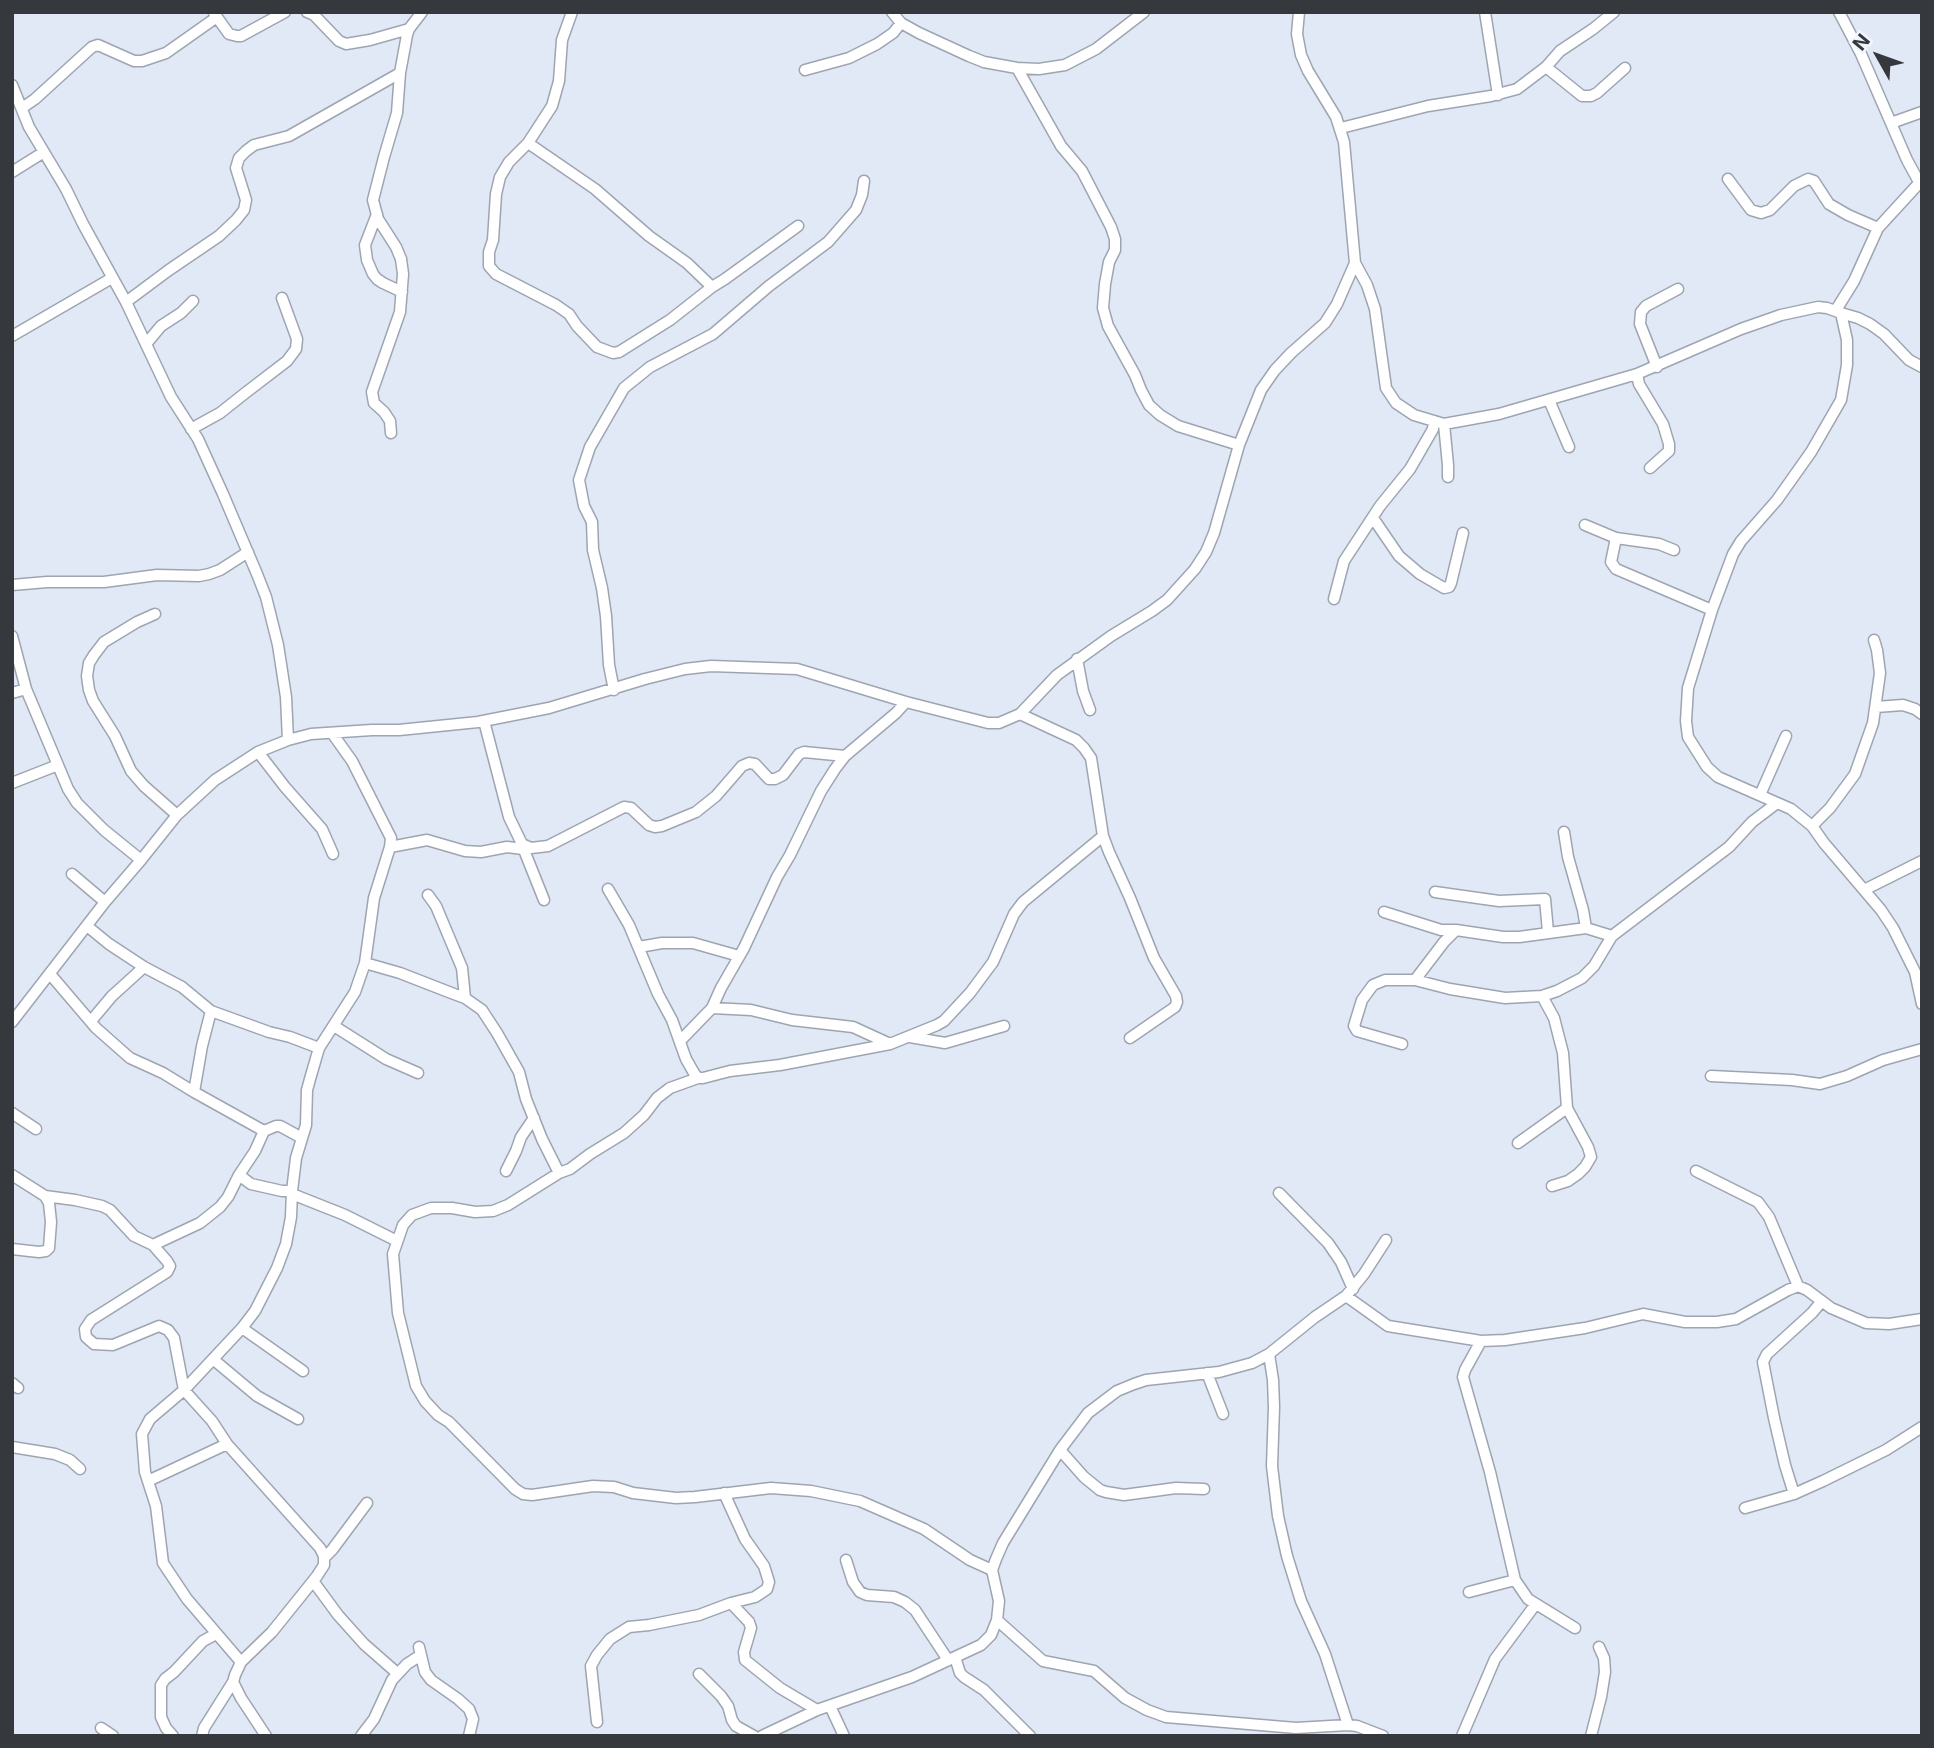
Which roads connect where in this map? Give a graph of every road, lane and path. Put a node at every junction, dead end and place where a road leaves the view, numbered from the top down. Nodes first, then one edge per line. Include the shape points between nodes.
1 (285, 12) edge
2 (422, 12) edge
3 (572, 12) edge
4 (892, 12) edge
5 (1144, 12) edge
6 (1299, 12) edge
7 (1485, 12) edge
8 (1614, 12) edge
9 (1839, 12) edge
10 (311, 13) edge
11 (215, 14) edge
12 (901, 23) junction
13 (409, 29) junction
14 (1546, 66) junction
15 (1017, 68) junction
16 (1625, 68) dead end
17 (805, 70) dead end
18 (400, 73) junction
19 (13, 90) edge
20 (1498, 95) junction
21 (22, 108) junction
22 (1922, 112) edge
23 (1891, 123) junction
24 (1341, 128) junction
25 (528, 143) junction
26 (44, 152) junction
27 (12, 172) edge
28 (1728, 179) dead end
29 (864, 181) dead end
30 (1921, 181) edge
31 (377, 214) junction
32 (798, 226) dead end
33 (1878, 228) junction
34 (1355, 263) junction
35 (112, 278) junction
36 (712, 287) junction
37 (1678, 289) dead end
38 (402, 292) junction
39 (282, 298) dead end
40 (193, 301) dead end
41 (126, 302) junction
42 (1838, 312) junction
43 (12, 336) edge
44 (146, 344) junction
45 (1657, 367) junction
46 (1922, 368) edge
47 (1637, 374) junction
48 (1549, 400) junction
49 (1439, 422) junction
50 (191, 429) junction
51 (391, 433) dead end
52 (1239, 445) junction
53 (1569, 447) dead end
54 (1650, 468) dead end
55 (1448, 477) dead end
56 (1373, 518) junction
57 (1586, 525) dead end
58 (1463, 533) dead end
59 (1616, 538) junction
60 (1674, 550) dead end
61 (248, 552) junction
62 (12, 585) edge
63 (1334, 599) dead end
64 (1712, 610) junction
65 (155, 614) dead end
66 (12, 636) edge
67 (1874, 640) dead end
68 (1077, 659) junction
69 (26, 689) junction
70 (614, 690) junction
71 (12, 694) edge
72 (905, 702) junction
73 (1875, 707) junction
74 (1090, 710) dead end
75 (1020, 713) junction
76 (1922, 714) edge
77 (484, 721) junction
78 (332, 733) junction
79 (1786, 736) dead end
80 (288, 740) junction
81 (258, 752) junction
82 (845, 756) junction
83 (58, 765) junction
84 (12, 783) edge
85 (1760, 796) junction
86 (1777, 803) junction
87 (177, 814) junction
88 (1812, 826) junction
89 (1564, 832) dead end
90 (1103, 836) junction
91 (522, 846) junction
92 (390, 847) junction
93 (333, 854) dead end
94 (141, 860) junction
95 (1921, 861) edge
96 (72, 874) dead end
97 (608, 889) dead end
98 (1864, 890) junction
99 (1435, 892) dead end
100 (428, 895) dead end
101 (544, 900) dead end
102 (104, 902) junction
103 (1384, 912) dead end
104 (87, 926) junction
105 (1586, 928) junction
106 (1456, 930) junction
107 (1548, 932) junction
108 (1612, 936) junction
109 (639, 947) junction
110 (739, 956) junction
111 (365, 963) junction
112 (144, 967) junction
113 (1918, 970) edge
114 (50, 974) junction
115 (1415, 980) junction
116 (1542, 996) junction
117 (465, 998) junction
118 (1922, 1004) edge
119 (712, 1008) junction
120 (211, 1011) junction
121 (91, 1021) junction
122 (12, 1022) edge
123 (334, 1026) junction
124 (1004, 1026) dead end
125 (909, 1037) junction
126 (1130, 1038) dead end
127 (680, 1041) junction
128 (890, 1044) junction
129 (1402, 1044) dead end
130 (319, 1048) junction
131 (1922, 1049) edge
132 (418, 1073) dead end
133 (1711, 1076) dead end
134 (698, 1077) junction
135 (194, 1093) junction
136 (1567, 1108) junction
137 (12, 1113) edge
138 (534, 1118) junction
139 (36, 1129) dead end
140 (264, 1131) junction
141 (302, 1138) junction
142 (1518, 1143) dead end
143 (506, 1171) dead end
144 (1696, 1171) dead end
145 (559, 1173) junction
146 (12, 1175) edge
147 (239, 1175) junction
148 (1552, 1186) dead end
149 (292, 1193) junction
150 (1279, 1193) dead end
151 (45, 1196) junction
152 (1385, 1240) dead end
153 (397, 1241) junction
154 (153, 1245) junction
155 (12, 1249) edge
156 (1798, 1286) junction
157 (1349, 1292) junction
158 (1822, 1301) junction
159 (1922, 1319) edge
160 (242, 1328) junction
161 (1481, 1341) junction
162 (1269, 1354) junction
163 (214, 1360) junction
164 (303, 1371) dead end
165 (1207, 1373) junction
166 (184, 1390) junction
167 (1223, 1414) dead end
168 (298, 1419) dead end
169 (1922, 1427) edge
170 (227, 1444) junction
171 (12, 1447) edge
172 (1060, 1450) junction
173 (80, 1469) dead end
174 (148, 1481) junction
175 (1204, 1489) dead end
176 (724, 1493) junction
177 (1794, 1494) junction
178 (367, 1503) dead end
179 (1745, 1508) dead end
180 (324, 1558) junction
181 (846, 1560) dead end
182 (992, 1570) junction
183 (1515, 1580) junction
184 (313, 1581) junction
185 (1469, 1592) dead end
186 (731, 1603) junction
187 (1535, 1605) junction
188 (997, 1620) junction
189 (1575, 1628) dead end
190 (216, 1634) junction
191 (1600, 1647) dead end
192 (951, 1658) junction
193 (241, 1662) junction
194 (397, 1673) junction
195 (699, 1674) dead end
196 (233, 1682) junction
197 (830, 1706) junction
198 (817, 1710) junction
199 (597, 1722) dead end
200 (1348, 1725) junction
201 (101, 1727) dead end
202 (113, 1736) edge
203 (173, 1736) edge
204 (202, 1736) edge
205 (266, 1736) edge
206 (361, 1736) edge
207 (469, 1736) edge
208 (754, 1736) edge
209 (762, 1736) edge
210 (844, 1736) edge
211 (1030, 1736) edge
212 (1383, 1736) edge
213 (1462, 1736) edge
214 (1591, 1736) edge

1 - 11 street via 241,36 229,34
2 - 13 street
3 - 25 street via 562,40 556,96
4 - 12 street
5 - 15 street via 1096,49 1065,65
6 - 24 street via 1301,55
7 - 20 street
8 - 14 street
9 - 23 street
10 - 13 street via 346,44
11 - 21 street via 166,53 142,61 98,45 92,47
12 - 15 street via 984,62
12 - 17 street via 877,44 849,58
13 - 18 street
14 - 16 street via 1582,96 1597,93
14 - 20 street via 1517,89
15 - 52 street via 1061,146 1082,171 1111,227 1115,250 1103,308 1149,404 1178,426
18 - 31 street via 397,113 373,200
18 - 41 street via 289,136 246,151 236,168 246,200 244,210 219,236
19 - 21 street
20 - 24 street via 1428,106
21 - 26 street
22 - 23 street
23 - 30 street
24 - 34 street
25 - 36 street via 595,189
25 - 36 street via 500,177 489,252 489,266 496,274 556,305 597,347 613,353 670,320
26 - 27 street
26 - 35 street
28 - 33 street via 1751,210 1761,213 1808,179 1829,204
29 - 70 street via 856,210 828,242 713,334 650,367 624,388 590,447 579,480 592,522
30 - 33 street
31 - 38 street via 401,259
31 - 38 street via 365,245 367,260 377,279
32 - 36 street
33 - 42 street
34 - 49 street via 1375,309 1386,388 1414,415
34 - 52 street via 1325,323 1291,353 1261,390
35 - 41 street
35 - 43 street
37 - 45 street via 1641,312 1640,324
38 - 51 street via 400,312 372,392 374,403 390,421
39 - 50 street via 297,339 296,349 244,394
40 - 44 street
41 - 44 street
42 - 45 street via 1818,307 1781,314
42 - 46 street via 1870,324
42 - 64 street via 1847,340 1841,400 1811,452 1741,541
44 - 50 street
45 - 47 street
47 - 48 street
47 - 54 street via 1669,444 1669,451
48 - 49 street via 1499,414
48 - 53 street
49 - 55 street
49 - 56 street
50 - 61 street
52 - 68 street via 1214,533 1195,569 1160,606
56 - 58 street via 1399,556 1444,588 1451,583
56 - 63 street via 1344,561
57 - 59 street
59 - 60 street
59 - 64 street via 1611,562 1616,569
61 - 62 street via 220,570 199,576
61 - 80 street via 278,645
64 - 85 street via 1688,688 1688,737 1718,777
65 - 87 street via 104,642 89,663 87,676 93,701 131,771
66 - 69 street
67 - 73 street via 1880,673
68 - 74 street
68 - 75 street
69 - 71 street
69 - 83 street
70 - 72 street via 685,669 770,667 797,669
70 - 77 street
72 - 75 street via 988,723
72 - 82 street
73 - 76 street via 1903,705
73 - 88 street via 1854,774
75 - 90 street via 1076,740 1091,758
77 - 78 street
77 - 91 street via 509,817
78 - 80 street
78 - 92 street via 352,761 391,838
79 - 85 street
80 - 81 street
81 - 87 street via 215,780
81 - 93 street via 322,829
82 - 91 street via 804,752 775,779 749,763 696,812 662,826 649,825 624,807 548,846
82 - 110 street via 821,791
83 - 84 street
83 - 94 street via 77,803
85 - 86 street
86 - 88 street
86 - 108 street via 1730,847
87 - 94 street
88 - 98 street
89 - 105 street
90 - 125 street via 1023,902 993,962 948,1016
90 - 126 street via 1177,1002
91 - 92 street via 464,851 427,840
91 - 101 street
92 - 111 street via 374,898
94 - 102 street
95 - 98 street
96 - 102 street
97 - 109 street
98 - 113 street
99 - 107 street via 1499,901 1545,899
100 - 117 street via 462,968
102 - 104 street
103 - 106 street via 1441,930
104 - 112 street
104 - 114 street
105 - 107 street
105 - 108 street
106 - 107 street via 1503,937
106 - 115 street
108 - 116 street via 1582,978
109 - 110 street via 693,943
109 - 127 street
110 - 119 street
111 - 117 street
111 - 123 street via 355,992
112 - 120 street via 182,987
112 - 121 street
113 - 118 street
114 - 121 street
114 - 122 street
115 - 116 street via 1505,998
115 - 129 street via 1385,980 1373,985 1354,1026 1357,1031
116 - 136 street via 1554,1018 1563,1053
117 - 138 street via 482,1010 497,1033 519,1072
119 - 127 street
119 - 128 street via 853,1027
120 - 130 street
120 - 135 street
121 - 135 street via 130,1058
123 - 130 street
123 - 132 street
124 - 125 street via 945,1043
125 - 128 street
127 - 134 street
128 - 134 street
130 - 141 street via 307,1090
131 - 133 street via 1820,1084
134 - 145 street via 670,1088 624,1133
135 - 140 street
136 - 142 street
136 - 148 street via 1591,1157 1578,1174
137 - 139 street
138 - 143 street
138 - 145 street
140 - 141 street via 280,1126
140 - 147 street
141 - 149 street
144 - 156 street via 1758,1202
145 - 153 street via 493,1210 431,1208 412,1215
146 - 151 street
147 - 149 street via 251,1184
147 - 154 street via 228,1197 211,1215
149 - 153 street
149 - 160 street via 282,1256
150 - 157 street via 1328,1243 1344,1269
151 - 154 street via 102,1206 134,1236
151 - 155 street via 51,1222 48,1248 39,1252
152 - 157 street
153 - 176 street via 393,1254 397,1305 416,1386 438,1415 515,1489 532,1495 614,1487 676,1498
154 - 166 street via 170,1266 167,1272 91,1320 86,1337 94,1345 113,1345 159,1326 168,1330 174,1338
156 - 158 street
156 - 161 street via 1736,1320 1685,1322 1643,1314 1585,1328
157 - 161 street via 1388,1326
157 - 162 street
158 - 159 street via 1866,1323
158 - 177 street via 1763,1362
160 - 163 street
160 - 164 street
161 - 183 street via 1463,1377
162 - 165 street via 1252,1363
162 - 200 street via 1278,1516 1301,1601 1325,1654
163 - 166 street
163 - 168 street via 257,1395
165 - 167 street
165 - 172 street via 1146,1380 1117,1391 1088,1413
166 - 170 street
166 - 174 street via 145,1426 142,1449
169 - 177 street via 1886,1450
170 - 174 street
170 - 180 street
171 - 173 street via 55,1454
172 - 175 street via 1084,1477 1106,1492 1124,1495
172 - 182 street via 1003,1542
174 - 190 street via 163,1563
176 - 182 street via 771,1488 860,1502 924,1530
176 - 186 street via 769,1582 763,1593
177 - 179 street
178 - 180 street
180 - 184 street
181 - 192 street via 860,1592 905,1602
182 - 188 street via 999,1601
183 - 185 street
183 - 187 street
184 - 193 street
184 - 194 street via 364,1644
186 - 198 street via 751,1628 745,1660
186 - 199 street via 698,1615 629,1626 610,1639 591,1666
187 - 189 street
187 - 213 street via 1495,1659
188 - 192 street via 981,1645
188 - 200 street via 1043,1661 1094,1671 1125,1698 1166,1717 1296,1728
190 - 193 street
190 - 203 street via 203,1641 161,1685 161,1717
191 - 214 street via 1605,1672
192 - 197 street
192 - 211 street via 964,1677 984,1690
193 - 196 street
194 - 206 street
194 - 207 street via 420,1651 431,1681 468,1709 473,1719
195 - 208 street via 721,1696 736,1726
196 - 204 street
196 - 205 street
197 - 198 street
197 - 210 street
198 - 209 street
200 - 212 street
201 - 202 street

